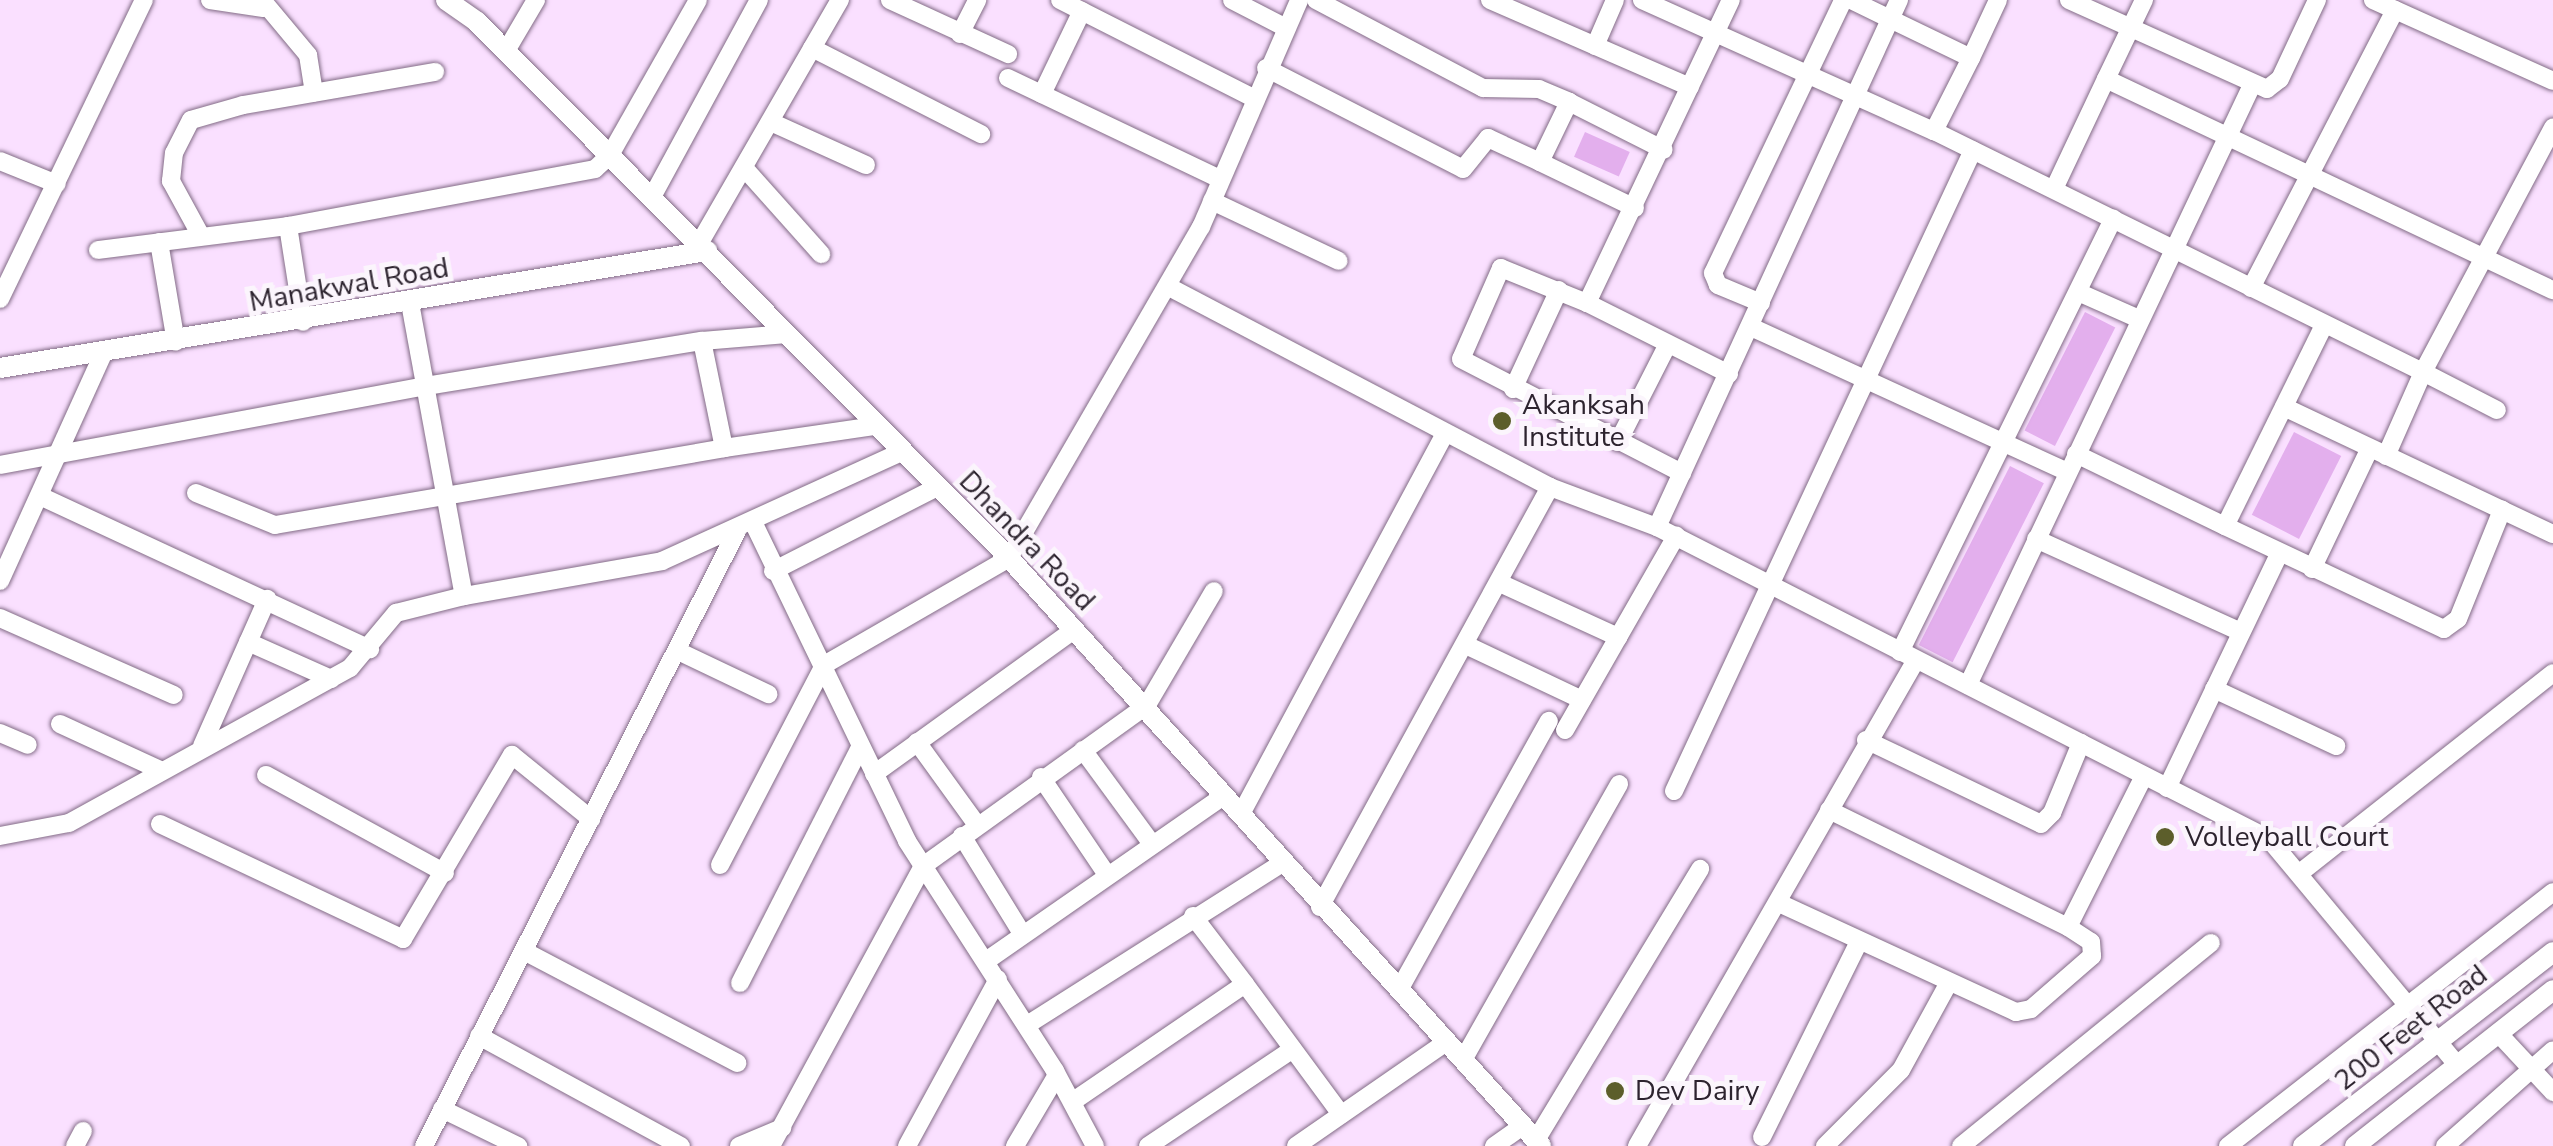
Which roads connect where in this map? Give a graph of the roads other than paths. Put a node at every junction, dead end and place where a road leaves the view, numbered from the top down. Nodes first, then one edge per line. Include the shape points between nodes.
1 (144, 0) edge
2 (210, 0) edge
3 (446, 0) edge
4 (536, 0) edge
5 (698, 0) edge
6 (760, 0) edge
7 (840, 0) edge
8 (890, 0) edge
9 (977, 0) edge
10 (1060, 0) edge
11 (1232, 0) edge
12 (1299, 0) edge
13 (1316, 0) edge
14 (1490, 0) edge
15 (1615, 0) edge
16 (1642, 0) edge
17 (1731, 0) edge
18 (1847, 0) edge
19 (1898, 0) edge
20 (1998, 0) edge
21 (2069, 0) edge
22 (2144, 0) edge
23 (2317, 0) edge
24 (2373, 0) edge
25 (262, 4) edge
26 (2395, 10) junction
27 (1082, 11) junction
28 (1889, 19) junction
29 (1286, 28) junction
30 (2130, 28) junction
31 (1714, 33) junction
32 (960, 34) junction
33 (1595, 46) junction
34 (812, 48) junction
35 (506, 51) junction
36 (1008, 54) dead end
37 (1971, 58) junction
38 (1266, 68) junction
39 (435, 72) dead end
40 (1810, 74) junction
41 (1008, 78) dead end
42 (2106, 79) junction
43 (2553, 82) edge
44 (2252, 84) junction
45 (1690, 88) junction
46 (314, 93) junction
47 (1852, 93) junction
48 (1042, 94) junction
49 (1255, 99) junction
50 (1569, 102) junction
51 (773, 123) junction
52 (2553, 127) edge
53 (1934, 130) junction
54 (2226, 132) junction
55 (982, 134) dead end
56 (1664, 150) junction
57 (1973, 150) junction
58 (610, 155) junction
59 (0, 161) edge
60 (1540, 162) junction
61 (866, 165) dead end
62 (746, 170) junction
63 (2310, 173) junction
64 (1220, 179) junction
65 (57, 184) junction
66 (2054, 188) junction
67 (652, 197) junction
68 (1212, 200) junction
69 (1635, 208) junction
70 (2113, 219) junction
71 (288, 226) junction
72 (201, 236) junction
73 (159, 242) junction
74 (703, 247) junction
75 (2172, 248) junction
76 (98, 250) dead end
77 (821, 254) dead end
78 (2488, 259) junction
79 (1339, 261) dead end
80 (1169, 287) junction
81 (2251, 288) junction
82 (1560, 290) junction
83 (2553, 290) edge
84 (2078, 292) junction
85 (1, 294) edge
86 (1761, 302) junction
87 (410, 303) junction
88 (1588, 303) junction
89 (2139, 320) junction
90 (303, 322) junction
91 (2324, 324) junction
92 (1751, 327) junction
93 (787, 334) junction
94 (702, 341) junction
95 (176, 342) junction
96 (1668, 344) junction
97 (104, 354) junction
98 (0, 368) edge
99 (2423, 372) junction
100 (1728, 374) junction
101 (1866, 380) junction
102 (426, 386) junction
103 (1513, 388) junction
104 (2284, 407) junction
105 (2497, 410) dead end
106 (875, 426) junction
107 (1445, 433) junction
108 (1618, 442) junction
109 (2006, 444) junction
110 (724, 448) junction
111 (61, 452) junction
112 (900, 452) junction
113 (2378, 452) junction
114 (2076, 454) junction
115 (0, 465) edge
116 (2068, 472) junction
117 (1682, 473) junction
118 (1550, 486) junction
119 (937, 487) junction
120 (196, 493) dead end
121 (40, 496) junction
122 (446, 497) junction
123 (2502, 510) junction
124 (1656, 526) junction
125 (2224, 526) junction
126 (745, 527) junction
127 (2553, 534) edge
128 (1676, 536) junction
129 (2036, 539) junction
130 (2279, 554) junction
131 (1008, 558) junction
132 (2312, 569) junction
133 (773, 571) junction
134 (0, 581) edge
135 (1502, 584) junction
136 (1772, 586) junction
137 (1214, 591) dead end
138 (464, 596) junction
139 (267, 599) junction
140 (0, 618) edge
141 (1074, 630) junction
142 (2241, 632) junction
143 (1618, 637) junction
144 (248, 642) junction
145 (1468, 646) junction
146 (370, 649) junction
147 (680, 652) junction
148 (1908, 656) junction
149 (824, 665) junction
150 (2553, 673) edge
151 (331, 679) junction
152 (1968, 685) junction
153 (2214, 688) junction
154 (768, 694) dead end
155 (174, 695) dead end
156 (1582, 700) junction
157 (1148, 705) junction
158 (60, 724) dead end
159 (0, 733) edge
160 (1866, 740) junction
161 (917, 742) junction
162 (2081, 743) junction
163 (28, 745) dead end
164 (202, 746) junction
165 (2336, 746) dead end
166 (860, 747) junction
167 (1083, 750) junction
168 (160, 770) junction
169 (874, 774) junction
170 (266, 775) dead end
171 (2144, 776) junction
172 (1041, 777) junction
173 (1619, 784) dead end
174 (2167, 788) junction
175 (1674, 791) dead end
176 (1223, 796) junction
177 (1829, 810) junction
178 (1241, 814) junction
179 (590, 818) junction
180 (160, 824) dead end
181 (970, 830) junction
182 (0, 836) edge
183 (1152, 844) junction
184 (1284, 862) junction
185 (720, 865) dead end
186 (923, 866) junction
187 (1700, 869) dead end
188 (2301, 872) junction
189 (445, 873) junction
190 (1108, 874) junction
191 (2553, 892) edge
192 (1779, 903) junction
193 (1320, 907) junction
194 (1193, 916) junction
195 (2068, 927) junction
196 (1023, 935) junction
197 (1859, 942) junction
198 (2212, 943) dead end
199 (524, 951) junction
200 (2553, 952) edge
201 (986, 961) junction
202 (998, 979) junction
203 (740, 984) dead end
204 (1245, 984) junction
205 (1948, 984) junction
206 (1399, 990) junction
207 (2553, 990) edge
208 (2408, 1005) junction
209 (1027, 1025) junction
210 (2498, 1033) junction
211 (479, 1036) junction
212 (1446, 1042) junction
213 (2438, 1042) junction
214 (1293, 1048) junction
215 (2553, 1050) edge
216 (1463, 1060) junction
217 (737, 1063) dead end
218 (2457, 1065) junction
219 (2531, 1068) junction
220 (1058, 1075) junction
221 (2553, 1092) edge
222 (1072, 1102) junction
223 (442, 1109) junction
224 (1341, 1114) junction
225 (782, 1128) junction
226 (1762, 1136) dead end
227 (1533, 1137) edge
228 (2233, 1144) edge
229 (424, 1146) edge
230 (518, 1146) edge
231 (680, 1146) edge
232 (739, 1146) edge
233 (771, 1146) edge
234 (906, 1146) edge
235 (1015, 1146) edge
236 (1095, 1146) edge
237 (1148, 1146) edge
238 (1296, 1146) edge
239 (1494, 1146) edge
240 (1637, 1146) edge
241 (1824, 1146) edge
242 (1961, 1146) edge
243 (2303, 1146) edge
244 (2355, 1146) edge
245 (2445, 1146) edge

1 - 65 street
2 - 25 street
3 - 35 street, Dhandra Road
4 - 35 street
5 - 58 street
6 - 67 street
7 - 34 street
8 - 32 street
9 - 32 street
10 - 27 street
11 - 29 street
12 - 29 street
13 - 50 street via 1483,88 1539,89
14 - 33 street
15 - 33 street
16 - 31 street
17 - 31 street
18 - 28 street
18 - 40 street
19 - 28 street
20 - 37 street
21 - 30 street
22 - 30 street
23 - 44 street via 2280,79 2266,89
24 - 26 street
25 - 46 street via 308,55
26 - 43 street
26 - 63 street
27 - 48 street
27 - 49 street
28 - 37 street
28 - 47 street
29 - 38 street
30 - 42 street
30 - 44 street
31 - 40 street
31 - 45 street
32 - 36 street
33 - 45 street
34 - 51 street
34 - 55 street
35 - 58 street, Dhandra Road
37 - 53 street
38 - 49 street
38 - 60 street via 1463,170 1488,138
39 - 46 street
40 - 47 street
40 - 86 street via 1712,273 1718,284
41 - 48 street
42 - 54 street
42 - 66 street
44 - 54 street
45 - 56 street
46 - 72 street via 228,108 184,127 171,180
47 - 53 street
47 - 86 street
48 - 64 street
49 - 64 street
50 - 56 street
50 - 60 street
51 - 61 street
51 - 62 street
52 - 78 street
53 - 57 street
54 - 63 street
54 - 75 street
56 - 69 street
57 - 66 street
57 - 101 street
58 - 67 street, Dhandra Road
58 - 71 street via 594,168
59 - 65 street
60 - 69 street
62 - 74 street
62 - 77 street
63 - 78 street
63 - 81 street
64 - 68 street
65 - 85 street
66 - 70 street
67 - 74 street, Dhandra Road
68 - 79 street
68 - 80 street
69 - 88 street
70 - 75 street
70 - 84 street
71 - 72 street
71 - 90 street
72 - 73 street
73 - 76 street
73 - 95 street
74 - 87 street, Manakwal Road
74 - 93 street, Dhandra Road
75 - 81 street
75 - 89 street
78 - 83 street
78 - 99 street
80 - 107 street
80 - 131 street
81 - 91 street
82 - 88 street
82 - 103 street
82 - 103 street via 1512,267 1496,273 1461,359
84 - 89 street
84 - 109 street
86 - 92 street
87 - 90 street, Manakwal Road
87 - 102 street
88 - 96 street
89 - 114 street
90 - 95 street, Manakwal Road
91 - 99 street
91 - 104 street
92 - 100 street
92 - 101 street
93 - 94 street
93 - 106 street, Dhandra Road
94 - 102 street
94 - 110 street
95 - 97 street, Manakwal Road
96 - 100 street
96 - 108 street
97 - 98 street, Manakwal Road
97 - 111 street
99 - 105 street
99 - 113 street
100 - 117 street
101 - 109 street
101 - 136 street
102 - 111 street
102 - 122 street
103 - 108 street
104 - 113 street
104 - 125 street
106 - 110 street
106 - 112 street, Dhandra Road
107 - 118 street
107 - 178 street
108 - 117 street
109 - 116 street
109 - 148 street
110 - 122 street
111 - 115 street
111 - 121 street
112 - 119 street, Dhandra Road
112 - 126 street
113 - 123 street
113 - 132 street
114 - 116 street
114 - 125 street
116 - 129 street
117 - 124 street
118 - 124 street
118 - 135 street
119 - 131 street, Dhandra Road
119 - 133 street
120 - 122 street via 274,524
121 - 134 street
121 - 139 street
122 - 138 street
123 - 127 street
123 - 132 street via 2452,627 2435,628
124 - 128 street
125 - 130 street
126 - 133 street
126 - 138 street via 662,561
126 - 147 street
128 - 136 street
128 - 143 street
129 - 142 street
129 - 152 street
130 - 132 street
130 - 142 street
131 - 141 street, Dhandra Road
131 - 149 street
133 - 149 street
135 - 143 street
135 - 145 street
136 - 148 street
136 - 175 street
137 - 157 street
138 - 146 street via 396,613
139 - 144 street
139 - 146 street
140 - 155 street
141 - 157 street, Dhandra Road
141 - 161 street
142 - 153 street
143 - 156 street
144 - 151 street
144 - 164 street
145 - 156 street
145 - 193 street
146 - 151 street
147 - 154 street
147 - 179 street
148 - 152 street
148 - 160 street
149 - 166 street
149 - 185 street
150 - 188 street
151 - 164 street
152 - 162 street
153 - 165 street
153 - 174 street
156 - 206 street via 1557,726
157 - 167 street
157 - 176 street, Dhandra Road
158 - 168 street
159 - 163 street
160 - 162 street via 2041,824
160 - 177 street
161 - 169 street
161 - 181 street
162 - 171 street
164 - 168 street
166 - 169 street
166 - 203 street
167 - 172 street
167 - 183 street
168 - 182 street via 69,823
169 - 186 street
170 - 189 street
171 - 174 street
171 - 195 street
172 - 181 street
172 - 190 street
173 - 216 street
174 - 188 street via 2270,839
176 - 178 street, Dhandra Road
176 - 183 street
177 - 192 street
177 - 195 street
178 - 184 street, Dhandra Road
179 - 189 street via 512,755
179 - 199 street
180 - 189 street via 403,939
181 - 186 street
181 - 196 street
183 - 190 street
184 - 193 street, Dhandra Road
184 - 194 street
186 - 201 street
186 - 225 street
187 - 227 street
188 - 208 street
190 - 196 street
191 - 208 street
192 - 197 street
192 - 240 street
193 - 206 street, Dhandra Road
194 - 204 street
194 - 209 street
195 - 205 street via 2091,942 2092,956 2031,1010 2008,1010
196 - 201 street
197 - 205 street
197 - 226 street
198 - 242 street
199 - 211 street
199 - 217 street
200 - 213 street, 200 Feet Road
201 - 202 street
202 - 209 street
202 - 234 street
204 - 214 street
204 - 222 street
205 - 241 street via 1888,1086
206 - 212 street, Dhandra Road
207 - 210 street
208 - 213 street
208 - 228 street
209 - 220 street
210 - 218 street
210 - 219 street
211 - 223 street
211 - 231 street
212 - 216 street, Dhandra Road
212 - 224 street
213 - 218 street
213 - 243 street, 200 Feet Road
214 - 224 street
214 - 237 street
215 - 219 street
216 - 227 street, Dhandra Road
218 - 244 street
219 - 221 street
219 - 245 street
220 - 222 street
220 - 235 street
222 - 236 street
223 - 229 street
223 - 230 street
224 - 238 street
225 - 232 street
225 - 233 street
227 - 239 street

